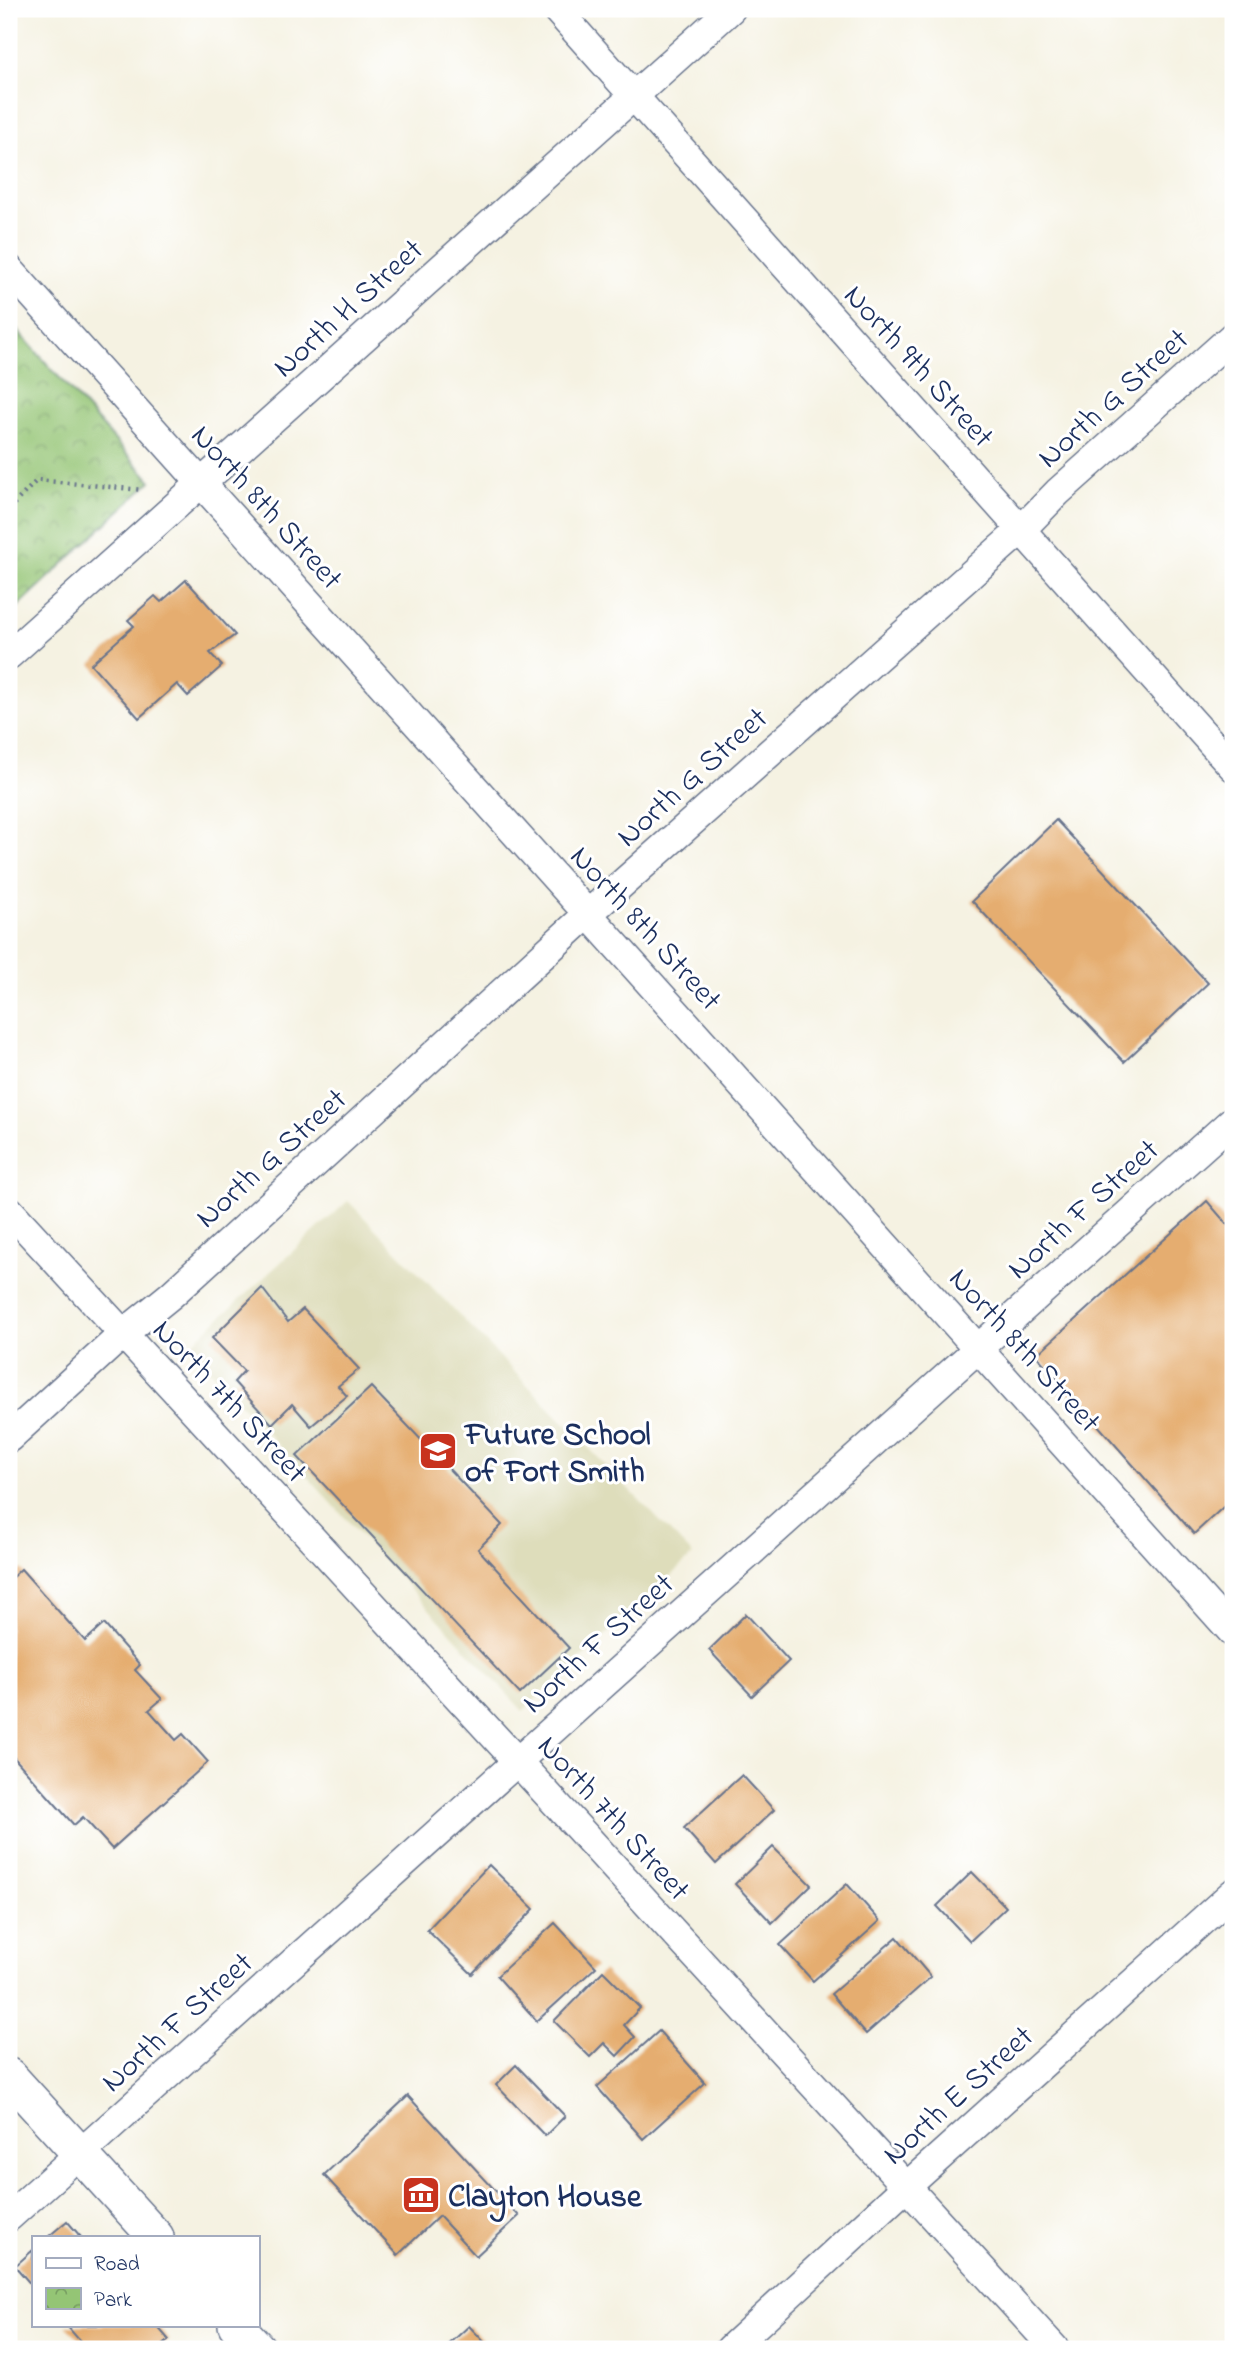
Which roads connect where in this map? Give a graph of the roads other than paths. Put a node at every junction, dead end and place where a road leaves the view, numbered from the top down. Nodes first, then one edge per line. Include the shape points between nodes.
1 (556, 9) edge
2 (731, 9) edge
3 (634, 96) junction
4 (9, 269) edge
5 (1233, 336) edge
6 (202, 484) junction
7 (1021, 530) junction
8 (9, 655) edge
9 (1233, 766) edge
10 (588, 914) junction
11 (1233, 1119) edge
12 (9, 1210) edge
13 (123, 1334) junction
14 (978, 1348) junction
15 (9, 1438) edge
16 (1233, 1633) edge
17 (517, 1761) junction
18 (1233, 1893) edge
19 (9, 2076) edge
20 (80, 2154) junction
21 (906, 2187) junction
22 (9, 2217) edge
23 (155, 2236) edge
24 (237, 2326) edge
25 (258, 2349) edge
26 (730, 2349) edge
27 (1055, 2349) edge

1 - 3 street, North 9th Street
2 - 3 street, North H Street
3 - 6 street, North H Street
3 - 7 street, North 9th Street
4 - 6 street, North 8th Street
5 - 7 street, North G Street
6 - 8 street, North H Street
6 - 10 street, North 8th Street
7 - 9 street, North 9th Street
7 - 10 street, North G Street
10 - 13 street, North G Street
10 - 14 street, North 8th Street
11 - 14 street, North F Street
12 - 13 street, North 7th Street
13 - 15 street, North G Street
13 - 17 street, North 7th Street
14 - 16 street, North 8th Street
14 - 17 street, North F Street
17 - 20 street, North F Street
17 - 21 street, North 7th Street
18 - 21 street, North E Street
19 - 20 street
20 - 22 street, North F Street
20 - 23 street
21 - 26 street, North E Street
21 - 27 street, North 7th Street
24 - 25 street

